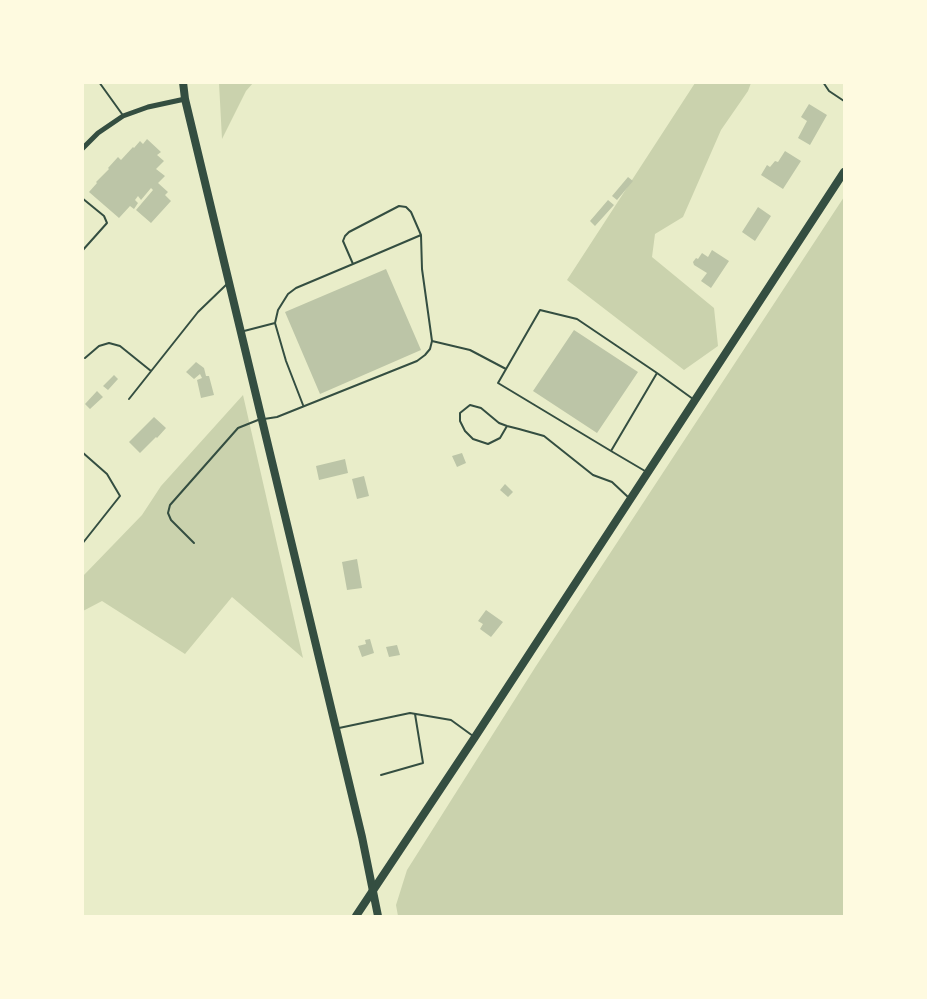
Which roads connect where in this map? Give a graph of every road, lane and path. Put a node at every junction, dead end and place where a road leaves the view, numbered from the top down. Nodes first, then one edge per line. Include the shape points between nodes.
1 (99, 82) edge
2 (183, 82) edge
3 (823, 82) edge
4 (185, 99) junction
5 (844, 101) edge
6 (123, 116) junction
7 (82, 149) edge
8 (844, 172) edge
9 (82, 198) edge
10 (421, 235) junction
11 (82, 251) edge
12 (353, 264) junction
13 (229, 282) junction
14 (275, 322) junction
15 (241, 332) junction
16 (432, 341) junction
17 (85, 358) dead end
18 (506, 369) junction
19 (152, 371) junction
20 (657, 373) junction
21 (129, 399) dead end
22 (695, 400) junction
23 (303, 406) junction
24 (261, 419) junction
25 (507, 426) junction
26 (610, 451) junction
27 (82, 452) edge
28 (647, 472) junction
29 (631, 499) junction
30 (194, 543) dead end
31 (82, 544) edge
32 (415, 714) junction
33 (336, 729) junction
34 (475, 737) junction
35 (381, 775) dead end
36 (374, 890) junction
37 (356, 916) edge
38 (378, 916) edge

1 - 6 lane
2 - 4 main road
3 - 5 lane
4 - 6 street
4 - 13 main road
6 - 7 street
8 - 22 main road
9 - 11 lane via 107,223
10 - 12 lane
10 - 12 lane via 411,212 399,206 345,236 343,242
10 - 16 lane
12 - 14 lane via 296,288 278,310
13 - 15 main road
13 - 19 lane via 198,312
14 - 15 lane
14 - 23 lane
15 - 24 main road
16 - 18 lane via 470,350
16 - 23 lane via 430,349 417,361
17 - 19 lane via 109,343 120,346
18 - 20 lane via 540,310 577,319
18 - 26 lane via 498,382
19 - 21 lane
20 - 22 lane
20 - 26 lane
22 - 28 main road
23 - 24 lane
24 - 30 lane via 238,428 170,505 171,520
24 - 33 main road
25 - 25 lane via 481,408 470,405 460,413 465,431 473,439 488,444 500,438
25 - 29 lane via 544,436 592,475 612,482
26 - 28 lane
27 - 31 lane via 107,474 120,496
28 - 29 main road
29 - 34 main road
32 - 33 lane
32 - 34 lane via 452,720
32 - 35 lane via 423,763
33 - 36 main road
34 - 36 main road
36 - 37 main road
36 - 38 main road

